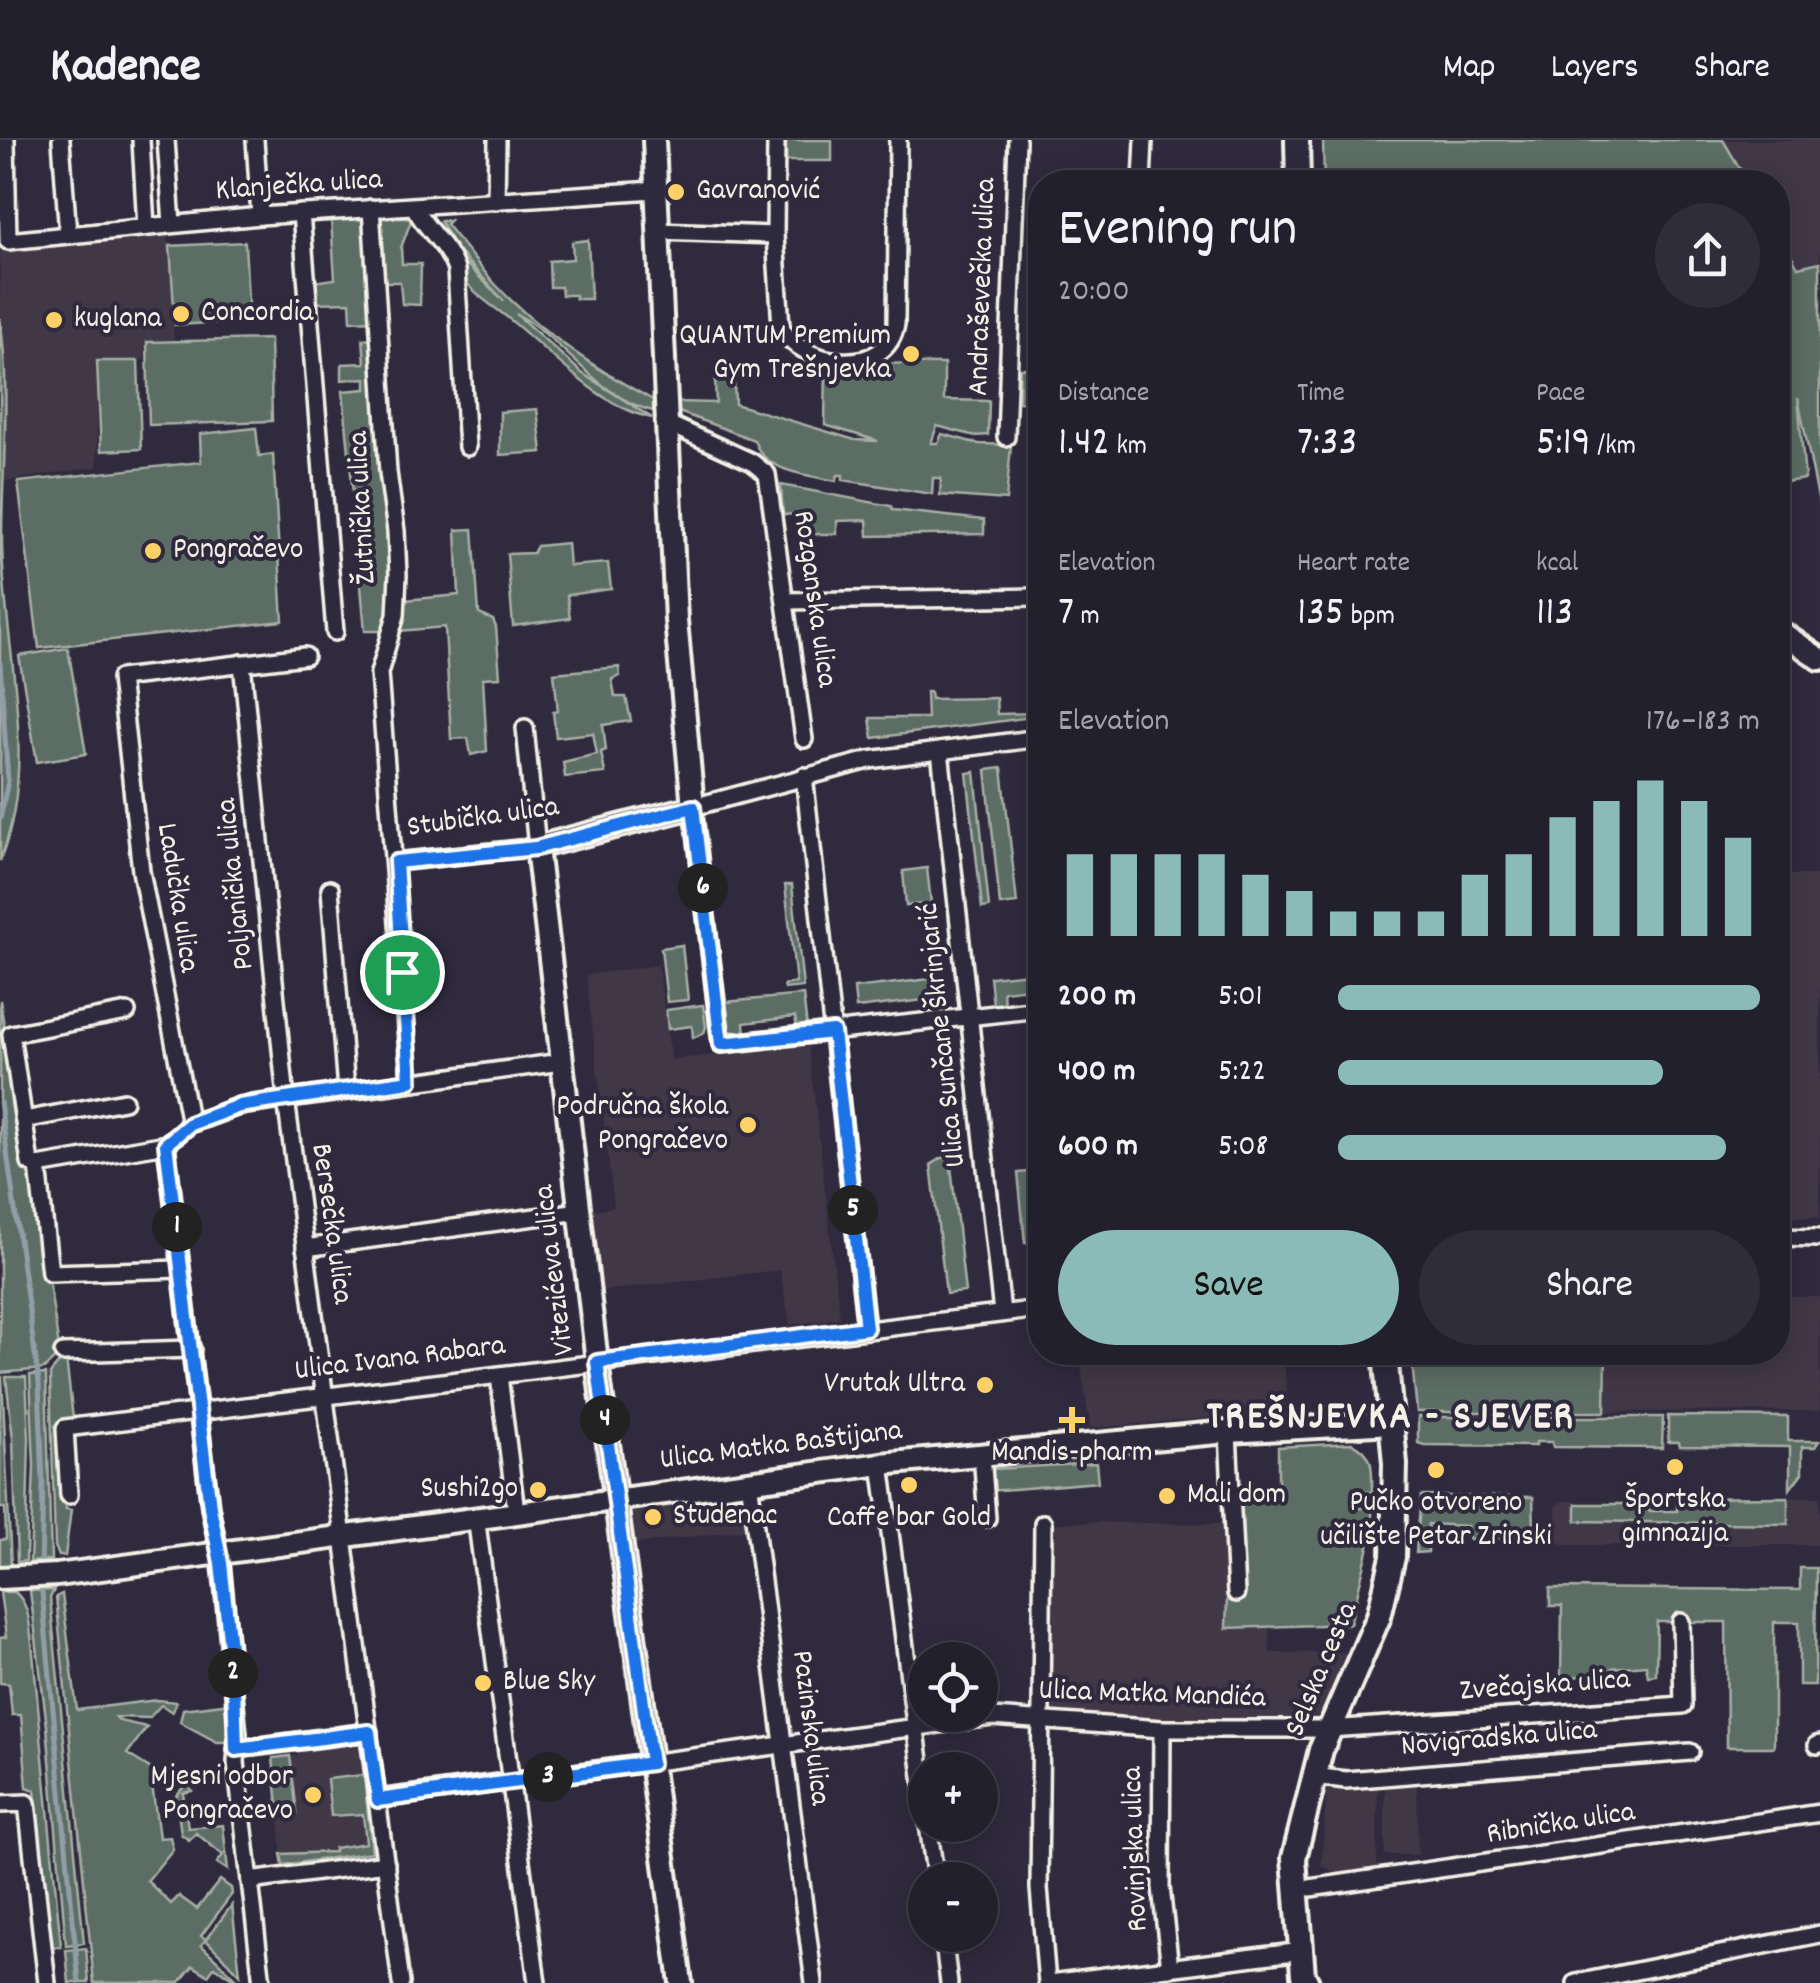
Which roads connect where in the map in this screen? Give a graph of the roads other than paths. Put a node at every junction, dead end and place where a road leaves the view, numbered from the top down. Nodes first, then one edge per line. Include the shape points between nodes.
1 (6, 140) edge
2 (61, 140) edge
3 (141, 140) edge
4 (166, 140) edge
5 (254, 140) edge
6 (497, 140) edge
7 (654, 140) edge
8 (776, 140) edge
9 (898, 140) edge
10 (1017, 140) edge
11 (1144, 140) edge
12 (1297, 140) edge
13 (1143, 170) edge
14 (1298, 170) edge
15 (654, 190) junction
16 (496, 201) junction
17 (414, 206) junction
18 (371, 208) junction
19 (301, 213) junction
20 (260, 216) junction
21 (172, 224) junction
22 (146, 227) junction
23 (657, 231) junction
24 (68, 235) junction
25 (776, 235) junction
26 (664, 422) junction
27 (1006, 437) dead end
28 (466, 447) dead end
29 (1028, 597) edge
30 (785, 601) junction
31 (335, 632) dead end
32 (1790, 638) edge
33 (305, 656) dead end
34 (1820, 659) edge
35 (242, 663) junction
36 (525, 728) dead end
37 (804, 739) dead end
38 (1028, 740) edge
39 (940, 751) junction
40 (804, 776) junction
41 (693, 807) junction
42 (536, 848) junction
43 (396, 862) junction
44 (330, 890) dead end
45 (1028, 1010) edge
46 (127, 1012) dead end
47 (969, 1017) junction
48 (833, 1032) junction
49 (561, 1062) junction
50 (410, 1081) junction
51 (346, 1090) junction
52 (286, 1099) junction
53 (124, 1101) dead end
54 (24, 1120) junction
55 (190, 1124) junction
56 (166, 1144) junction
57 (38, 1166) junction
58 (580, 1211) junction
59 (1790, 1238) edge
60 (1820, 1238) edge
61 (304, 1248) junction
62 (181, 1270) junction
63 (1028, 1311) edge
64 (1002, 1314) junction
65 (866, 1328) junction
66 (192, 1349) junction
67 (63, 1354) dead end
68 (597, 1362) junction
69 (1387, 1365) edge
70 (498, 1376) junction
71 (326, 1398) junction
72 (198, 1413) junction
73 (1394, 1423) junction
74 (1228, 1432) junction
75 (982, 1454) junction
76 (882, 1464) junction
77 (749, 1480) junction
78 (69, 1494) dead end
79 (616, 1497) junction
80 (516, 1510) junction
81 (476, 1516) junction
82 (987, 1518) dead end
83 (1043, 1523) dead end
84 (344, 1534) junction
85 (218, 1552) junction
86 (0, 1578) edge
87 (1236, 1593) dead end
88 (1680, 1622) dead end
89 (908, 1667) edge
90 (998, 1717) edge
91 (1040, 1718) junction
92 (1162, 1729) junction
93 (1328, 1729) junction
94 (908, 1730) edge
95 (369, 1732) junction
96 (784, 1745) junction
97 (236, 1749) junction
98 (1690, 1752) dead end
99 (651, 1763) junction
100 (1313, 1776) junction
101 (511, 1781) junction
102 (378, 1800) junction
103 (0, 1804) edge
104 (1820, 1813) edge
105 (1302, 1830) junction
106 (386, 1863) junction
107 (250, 1882) junction
108 (1310, 1888) junction
109 (1820, 1934) edge
110 (1302, 1951) junction
111 (945, 1952) edge
112 (1170, 1968) junction
113 (47, 1983) edge
114 (262, 1983) edge
115 (401, 1983) edge
116 (537, 1983) edge
117 (681, 1983) edge
118 (814, 1983) edge
119 (949, 1983) edge
120 (1049, 1983) edge
121 (1310, 1983) edge
122 (1576, 1983) edge

1 - 24 street, Klanječka ulica via 8,240
2 - 24 street
3 - 22 street
4 - 21 street
5 - 20 street
6 - 16 street
7 - 15 street
8 - 25 street
9 - 25 street via 896,324 884,352 862,360 824,358 787,339 778,314
10 - 27 street, Andraševečka ulica
11 - 13 street
12 - 14 main road
15 - 16 street, Klanječka ulica
15 - 23 street
16 - 17 street, Klanječka ulica
17 - 18 street, Klanječka ulica
17 - 28 street via 456,270
18 - 19 street, Klanječka ulica
18 - 43 street, Žutnička ulica via 398,575 396,615 379,673
19 - 20 street, Klanječka ulica
19 - 31 street
20 - 21 street, Klanječka ulica
21 - 22 street, Klanječka ulica
22 - 24 street, Klanječka ulica
23 - 25 street
23 - 26 street
26 - 30 street, Rozganska ulica via 762,468
26 - 41 street
29 - 30 street
30 - 37 street, Rozganska ulica
32 - 34 street
33 - 35 street
35 - 52 street, Poljanička ulica
35 - 55 street, Ladučka ulica via 120,678 142,872
36 - 42 street
38 - 39 street
39 - 40 street
39 - 47 street, Ulica Sunčane Škrinjarić
40 - 41 street
40 - 48 street
41 - 42 street, Stubička ulica
41 - 48 street via 721,1044
42 - 43 street, Stubička ulica
42 - 49 street, Vitezićeva ulica
43 - 50 street, Stubička ulica
44 - 51 street
45 - 47 street
46 - 54 street via 11,1034
47 - 48 street
47 - 64 street, Ulica Sunčane Škrinjarić
48 - 65 street
49 - 50 street
49 - 58 street, Vitezićeva ulica
50 - 51 street
51 - 52 street
52 - 55 street via 239,1106
52 - 61 street, Bersečka ulica
53 - 54 street
54 - 57 street via 30,1163
55 - 56 street
56 - 57 street
56 - 62 street
57 - 62 street via 50,1273
58 - 61 street
58 - 68 street, Vitezićeva ulica
59 - 60 street
61 - 71 street, Bersečka ulica
62 - 66 street
63 - 64 street, Ulica Ivana Rabara
64 - 65 street, Ulica Ivana Rabara
65 - 68 street, Ulica Ivana Rabara
66 - 67 street
66 - 72 street
68 - 70 street, Ulica Ivana Rabara
68 - 79 street, Vitezićeva ulica
69 - 73 main road, Selska cesta
70 - 71 street, Ulica Ivana Rabara
70 - 80 street
71 - 72 street, Ulica Ivana Rabara
71 - 84 street, Bersečka ulica
72 - 78 street, Ulica Ivana Rabara via 65,1428
72 - 85 street
73 - 74 street, Ulica Matka Baštijana
73 - 93 main road, Selska cesta via 1389,1580
74 - 75 street, Ulica Matka Baštijana
74 - 87 street
75 - 76 street, Ulica Matka Baštijana
75 - 82 street
76 - 77 street, Ulica Matka Baštijana
76 - 89 street
77 - 79 street, Ulica Matka Baštijana
77 - 96 street, Pazinska ulica
79 - 80 street, Ulica Matka Baštijana
79 - 99 street, Vitezićeva ulica
80 - 81 street, Ulica Matka Baštijana
81 - 84 street, Ulica Matka Baštijana
81 - 101 street
83 - 91 street
84 - 85 street, Ulica Matka Baštijana
84 - 95 street, Bersečka ulica
85 - 86 street, Ulica Matka Baštijana
85 - 97 street
88 - 93 street, Zvečajska ulica via 1682,1705
90 - 91 street, Ulica Matka Mandića
91 - 92 street, Ulica Matka Mandića
91 - 120 street via 1040,1888
92 - 93 street, Ulica Matka Mandića
92 - 112 street, Rovinjska ulica via 1161,1887
93 - 100 main road, Selska cesta
94 - 96 street, Ulica Matka Mandića
95 - 97 street
95 - 102 street, Bersečka ulica
96 - 99 street, Ulica Matka Mandića
96 - 118 street, Pazinska ulica
97 - 107 street
98 - 100 street, Novigradska ulica via 1346,1780
99 - 101 street, Ulica Matka Mandića
99 - 117 street, Vitezićeva ulica
100 - 105 main road, Selska cesta
101 - 102 street, Ulica Matka Mandića
101 - 116 street
102 - 106 street, Bersečka ulica
103 - 113 street via 27,1804
104 - 108 street, Ribnička ulica
105 - 108 main road, Selska cesta
105 - 110 main road, Selska cesta via 1294,1858
106 - 107 street
106 - 115 street, Bersečka ulica
107 - 114 street
108 - 121 main road, Selska cesta via 1317,1974
109 - 122 street
110 - 112 street
110 - 121 main road, Selska cesta
111 - 119 street
112 - 120 street

